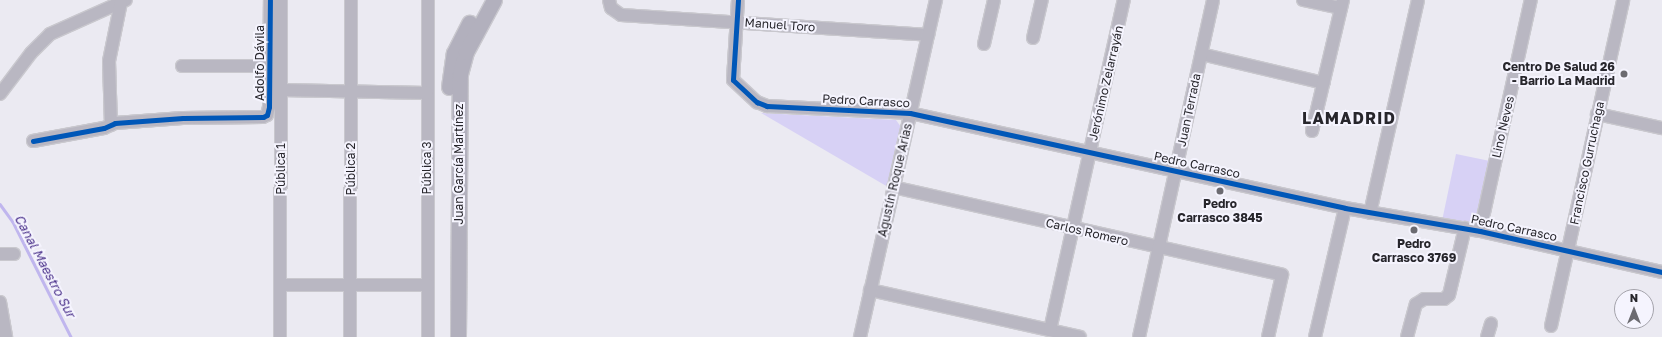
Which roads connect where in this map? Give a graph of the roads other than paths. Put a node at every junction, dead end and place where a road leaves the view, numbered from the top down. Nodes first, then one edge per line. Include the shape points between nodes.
1 (270, 0) edge
2 (281, 0) edge
3 (351, 0) edge
4 (428, 0) edge
5 (483, 0) edge
6 (494, 0) edge
7 (738, 0) edge
8 (936, 0) edge
9 (994, 0) edge
10 (1042, 0) edge
11 (1124, 0) edge
12 (1213, 0) edge
13 (1303, 0) edge
14 (1418, 0) edge
15 (1531, 0) edge
16 (1623, 0) edge
17 (123, 1) edge
18 (610, 4) edge
19 (1342, 4) edge
20 (736, 22) junction
21 (928, 35) junction
22 (1033, 38) dead end
23 (984, 44) dead end
24 (1201, 54) junction
25 (182, 66) dead end
26 (270, 66) junction
27 (1324, 82) junction
28 (281, 90) junction
29 (351, 91) junction
30 (427, 93) junction
31 (0, 94) edge
32 (910, 113) junction
33 (1597, 114) junction
34 (111, 125) junction
35 (1662, 128) edge
36 (1312, 132) dead end
37 (33, 141) dead end
38 (1090, 152) junction
39 (1175, 171) junction
40 (893, 187) junction
41 (1345, 208) junction
42 (1370, 213) junction
43 (1465, 228) junction
44 (1073, 229) junction
45 (1480, 231) junction
46 (1158, 249) junction
47 (1568, 250) junction
48 (0, 254) edge
49 (14, 254) dead end
50 (1662, 272) edge
51 (280, 285) junction
52 (350, 285) junction
53 (428, 285) junction
54 (870, 290) junction
55 (0, 302) edge
56 (1490, 324) dead end
57 (1551, 326) dead end
58 (1050, 330) junction
59 (6, 337) edge
60 (280, 337) edge
61 (350, 337) edge
62 (428, 337) edge
63 (449, 337) edge
64 (458, 337) edge
65 (860, 337) edge
66 (1080, 337) edge
67 (1139, 337) edge
68 (1268, 337) edge
69 (1316, 337) edge
70 (1407, 337) edge
71 (1488, 337) edge

1 - 26 street, Adolfo Dávila
2 - 28 street, Pública 1
3 - 29 street, Pública 2
4 - 30 street, Pública 3
5 - 63 main road, Juan García Martínez via 459,42 450,73
6 - 64 main road, Juan García Martínez via 466,52 460,74
7 - 20 street
8 - 21 street, Agustín Roque Arias
9 - 23 street
10 - 22 street
11 - 38 street, Jerónimo Zelarrayán
12 - 24 street, Juan Terrada
13 - 19 street
14 - 42 street
15 - 45 street, Lino Neves
16 - 33 street, Francisco Gurruchaga
17 - 31 street via 50,34 31,53
17 - 34 street via 109,61
18 - 20 street, Manuel Toro via 621,15
19 - 27 street
20 - 21 street, Manuel Toro
20 - 32 street, Pedro Carrasco via 733,80 757,102 767,106
21 - 32 street, Agustín Roque Arias
24 - 27 street
24 - 39 street, Juan Terrada
25 - 26 street
26 - 34 street, Adolfo Dávila via 269,112 258,119 183,118
27 - 36 street
28 - 29 street
28 - 51 street, Pública 1
29 - 30 street
29 - 52 street, Pública 2
30 - 53 street, Pública 3
32 - 38 street, Pedro Carrasco
32 - 40 street, Agustín Roque Arias
33 - 35 street
33 - 47 street, Francisco Gurruchaga
34 - 37 street
38 - 39 street, Pedro Carrasco
38 - 44 street, Jerónimo Zelarrayán
39 - 41 street, Pedro Carrasco
39 - 46 street, Juan Terrada
40 - 44 street, Carlos Romero
40 - 54 street, Agustín Roque Arias
41 - 42 street, Pedro Carrasco
41 - 69 street
42 - 43 street, Pedro Carrasco
43 - 45 street, Pedro Carrasco
43 - 70 street via 1449,295 1444,299 1424,299 1416,304
44 - 46 street, Carlos Romero
44 - 58 street, Jerónimo Zelarrayán
45 - 47 street, Pedro Carrasco
46 - 67 street, Juan Terrada
46 - 68 street, Carlos Romero via 1282,275
47 - 50 street, Pedro Carrasco
47 - 57 street, Francisco Gurruchaga
48 - 49 street
51 - 52 street
51 - 60 street, Pública 1
52 - 53 street
52 - 61 street, Pública 2
53 - 62 street, Pública 3
54 - 58 street
54 - 65 street, Agustín Roque Arias
55 - 59 street
56 - 71 street
58 - 66 street

